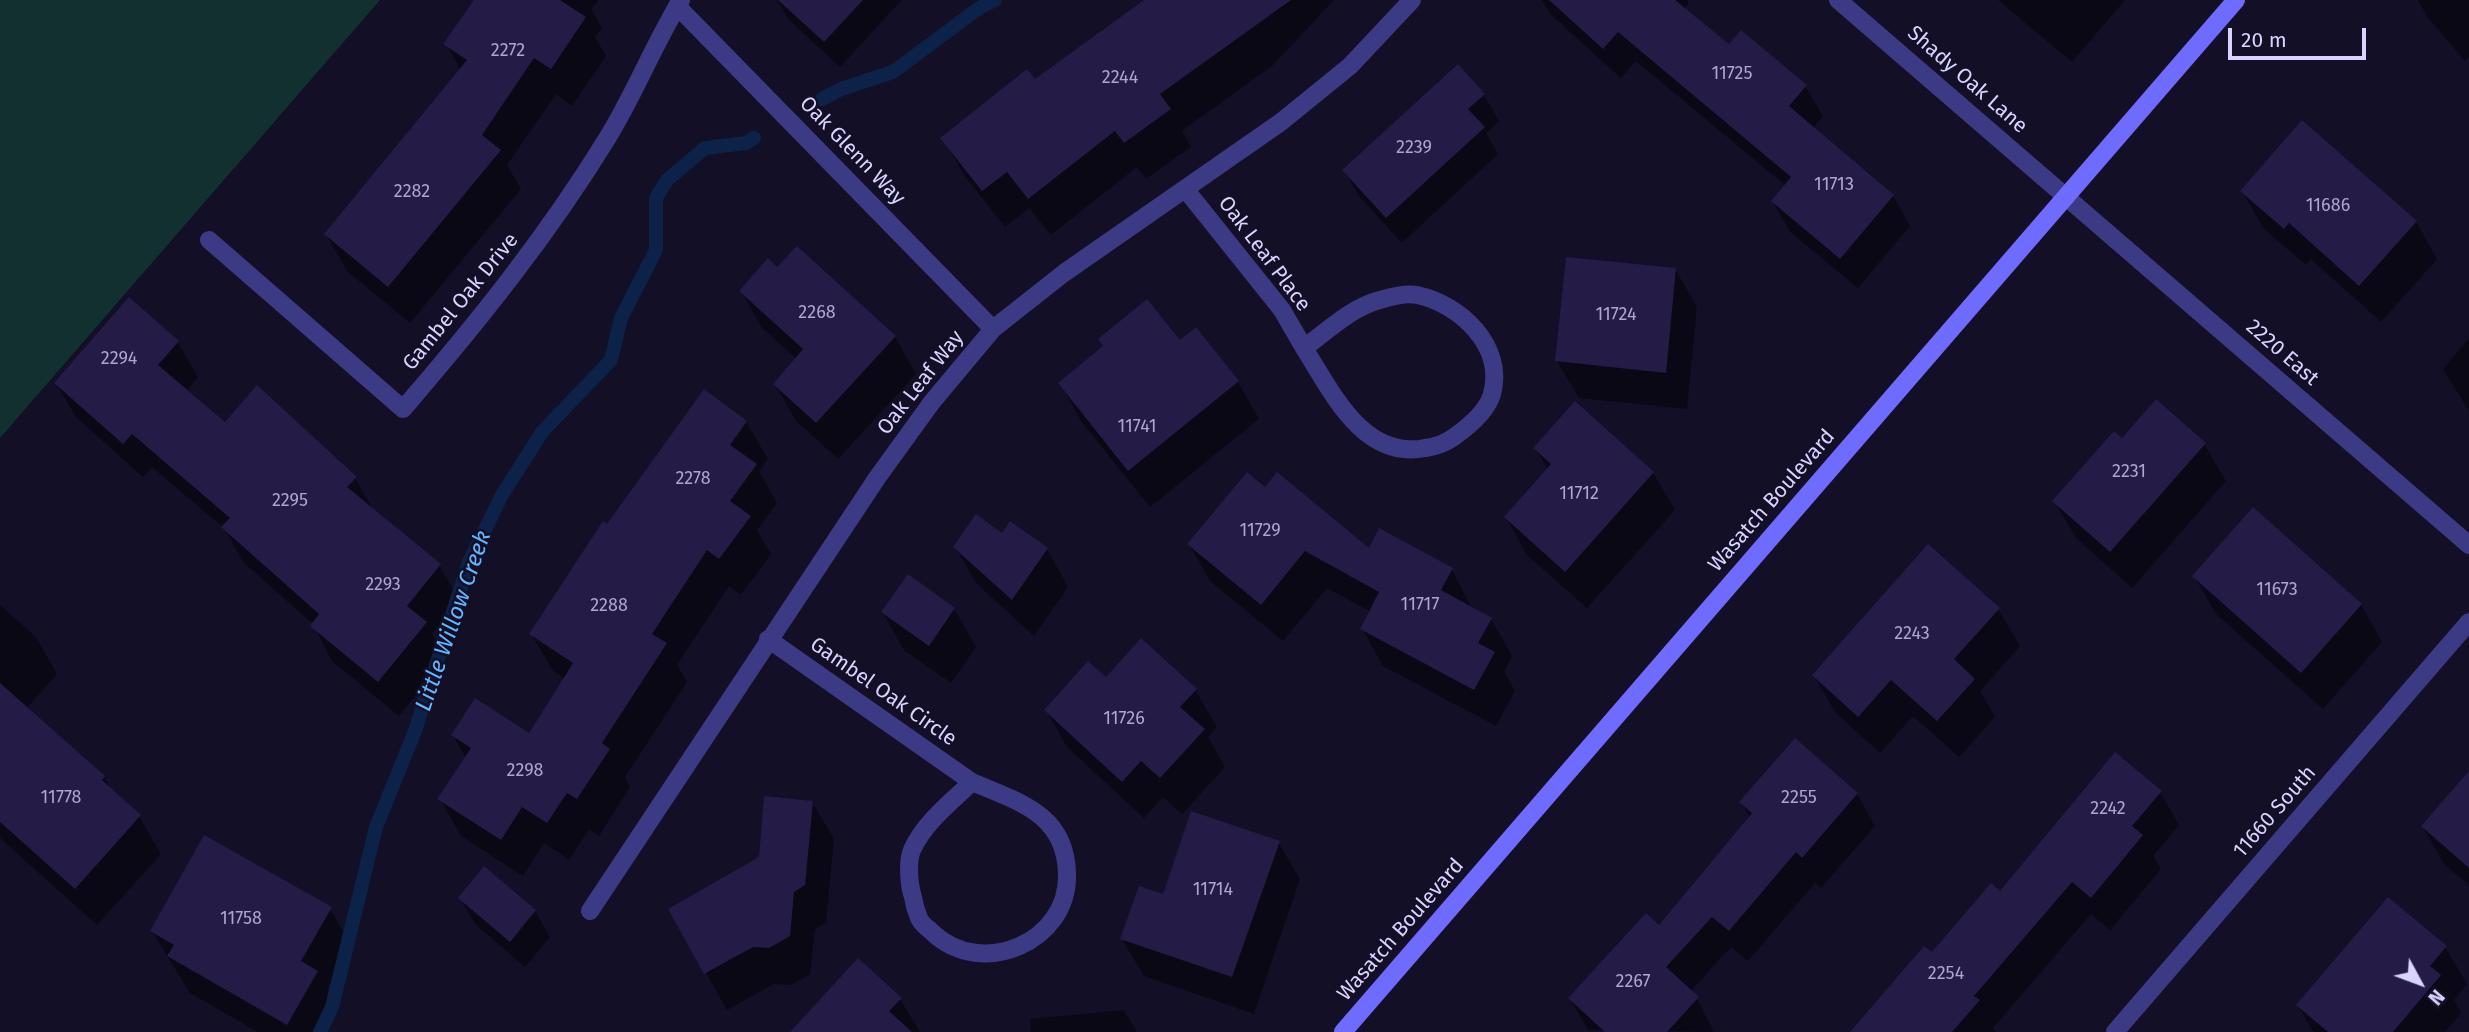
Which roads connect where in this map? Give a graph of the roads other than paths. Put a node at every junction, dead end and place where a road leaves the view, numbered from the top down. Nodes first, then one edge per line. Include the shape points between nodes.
1 (1412, 0) edge
2 (1838, 0) edge
3 (2236, 0) edge
4 (679, 3) edge
5 (1186, 190) junction
6 (2066, 196) junction
7 (209, 240) dead end
8 (993, 329) junction
9 (1304, 348) junction
10 (2469, 545) edge
11 (2469, 622) edge
12 (768, 639) junction
13 (972, 782) junction
14 (590, 911) dead end
15 (1343, 1032) edge
16 (2115, 1032) edge

1 - 5 street, Oak Leaf Way via 1350,66 1282,122
2 - 6 street, Shady Oak Lane
3 - 6 main road, Wasatch Boulevard
4 - 7 street, Gambel Oak Drive via 610,134 559,215 485,315 403,409
4 - 8 street, Oak Glenn Way
5 - 8 street, Oak Leaf Way via 1064,273
5 - 9 street, Oak Leaf Place via 1282,310
6 - 10 street, 2220 East
6 - 15 main road, Wasatch Boulevard
8 - 12 street, Oak Leaf Way via 932,402
9 - 9 street, Oak Leaf Place via 1338,403 1369,438 1406,452 1444,445 1473,423 1492,394 1492,359 1477,328 1448,306 1415,295 1378,300
11 - 16 street, 11660 South
12 - 13 street, Gambel Oak Circle
12 - 14 street, Oak Leaf Way
13 - 13 street, Gambel Oak Circle via 934,818 912,851 909,886 919,920 945,944 976,954 1008,951 1037,938 1058,916 1068,887 1067,855 1054,826 1028,805

